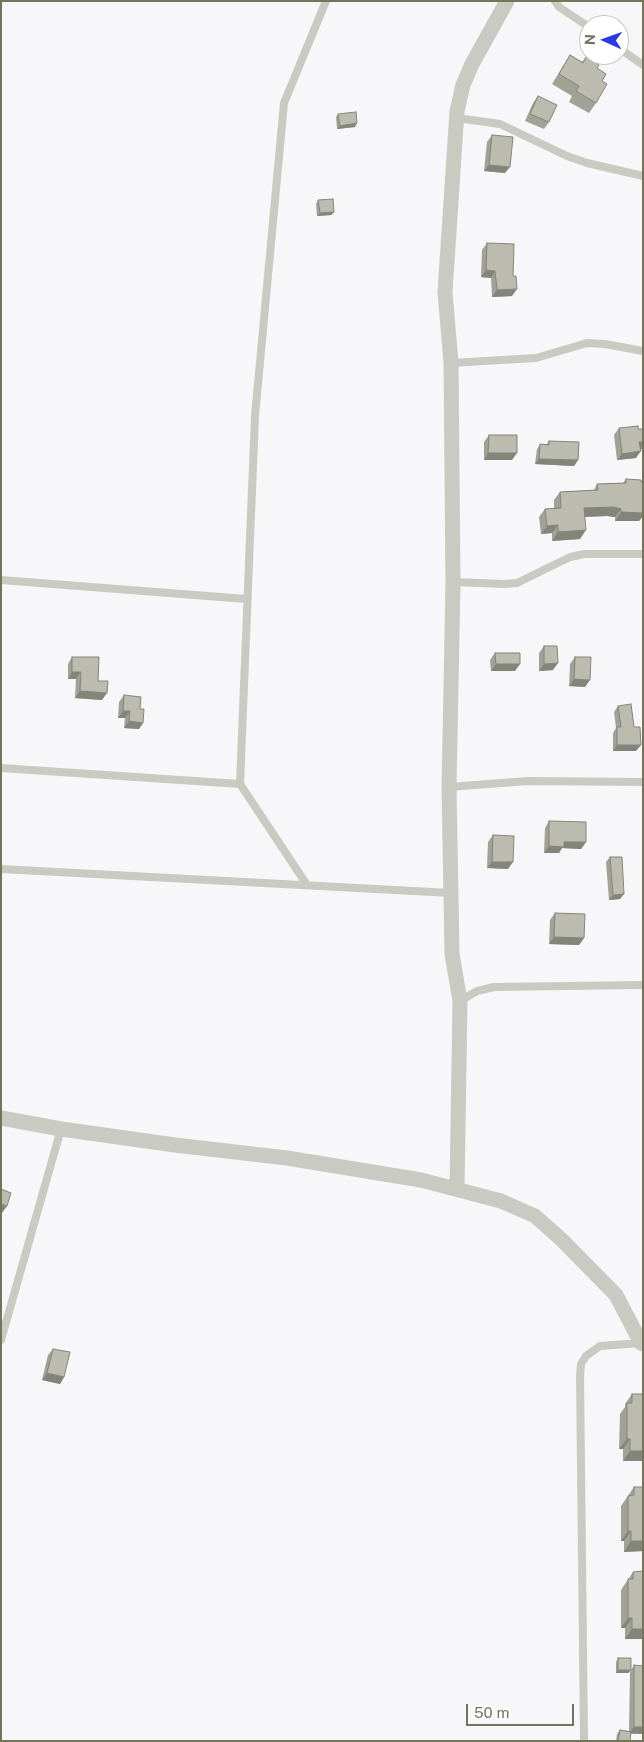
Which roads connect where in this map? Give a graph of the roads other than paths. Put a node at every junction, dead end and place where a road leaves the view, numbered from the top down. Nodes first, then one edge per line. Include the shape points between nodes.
1 (326, 1) edge
2 (508, 1) edge
3 (555, 1) edge
4 (579, 20) edge
5 (629, 55) edge
6 (643, 65) edge
7 (457, 118) junction
8 (643, 176) edge
9 (643, 351) edge
10 (451, 363) junction
11 (643, 554) edge
12 (1, 580) edge
13 (453, 582) junction
14 (246, 599) junction
15 (1, 768) edge
16 (643, 782) edge
17 (240, 784) junction
18 (449, 787) junction
19 (1, 869) edge
20 (307, 885) junction
21 (451, 893) junction
22 (643, 985) edge
23 (460, 1001) junction
24 (1, 1118) edge
25 (61, 1129) junction
26 (457, 1190) junction
27 (1, 1340) edge
28 (642, 1344) edge
29 (584, 1741) edge

1 - 14 lane via 284,103 255,416
2 - 7 street via 463,84
3 - 4 lane
5 - 6 lane
7 - 8 lane via 500,124 567,156
7 - 10 street via 445,292
9 - 10 lane via 587,343 536,358
10 - 13 street
11 - 13 lane via 570,557 517,583
12 - 14 lane
13 - 18 street
14 - 17 lane
15 - 17 lane
16 - 18 lane via 528,782
17 - 20 lane
18 - 21 street
19 - 20 lane
20 - 21 lane
21 - 23 street via 452,954
22 - 23 lane via 494,987 476,991
23 - 26 street
24 - 25 street
25 - 26 street via 287,1158 421,1180
25 - 27 lane
26 - 28 street via 501,1201 535,1216 616,1295
28 - 29 lane via 600,1346 581,1364

